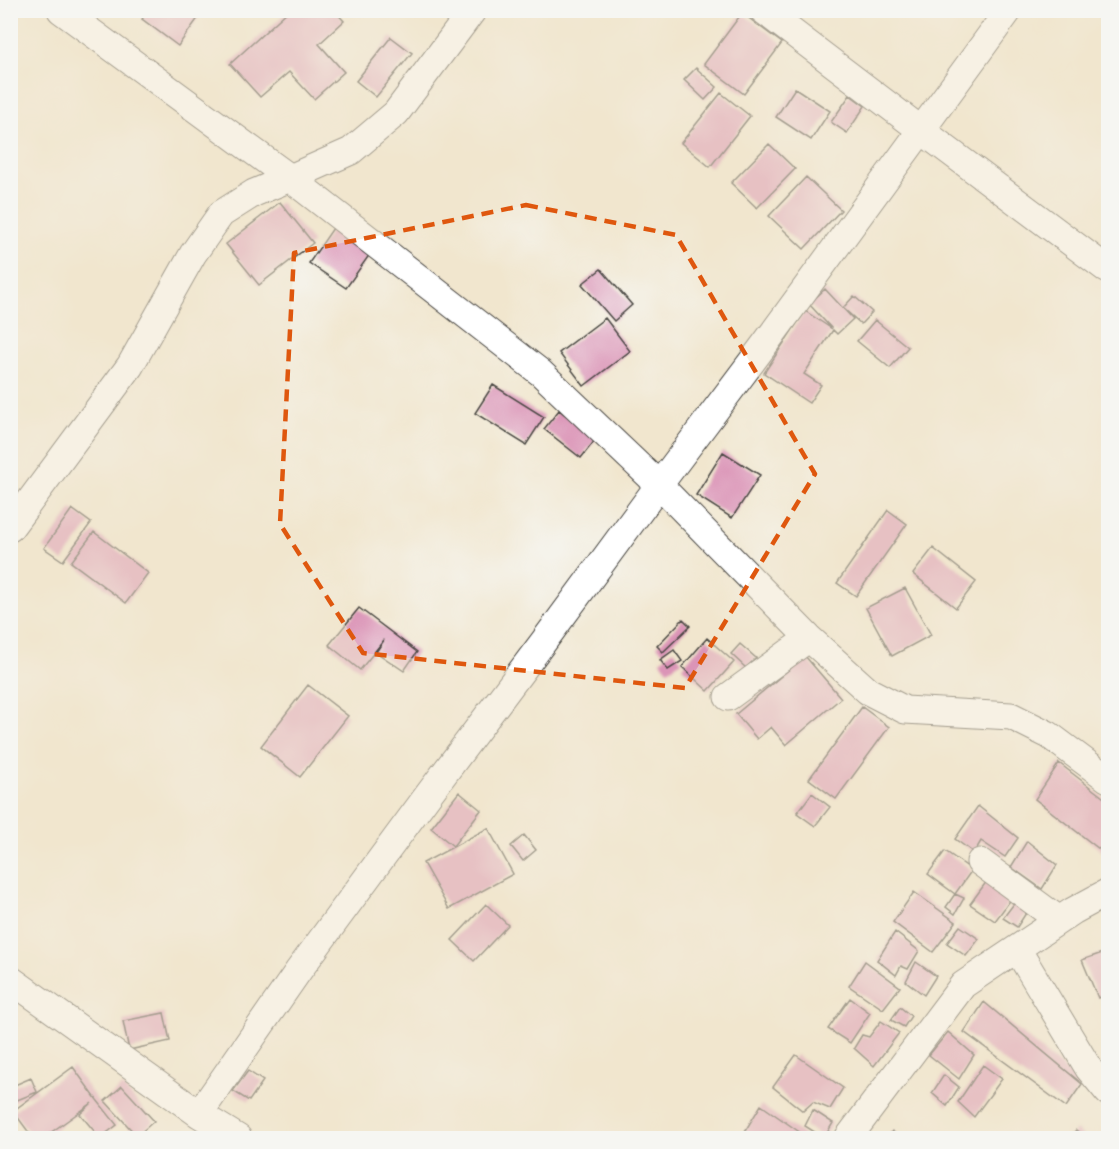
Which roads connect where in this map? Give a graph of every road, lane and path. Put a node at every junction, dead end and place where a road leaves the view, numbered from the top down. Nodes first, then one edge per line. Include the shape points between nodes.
1 (61, 10) edge
2 (473, 10) edge
3 (763, 10) edge
4 (1009, 10) edge
5 (921, 130) junction
6 (290, 178) junction
7 (1108, 270) edge
8 (659, 485) junction
9 (10, 528) edge
10 (809, 638) junction
11 (728, 697) dead end
12 (1108, 779) edge
13 (980, 862) dead end
14 (1108, 892) edge
15 (1059, 920) junction
16 (1017, 949) junction
17 (10, 979) edge
18 (1108, 1092) edge
19 (199, 1114) junction
20 (238, 1138) edge
21 (848, 1138) edge

1 - 6 street
2 - 6 street via 396,113 351,151
3 - 5 street
4 - 5 street
5 - 7 street
5 - 8 street
6 - 8 street via 541,374
6 - 9 street via 254,193 221,214 193,254 130,366
8 - 10 street
8 - 19 street via 299,970
10 - 11 street
10 - 12 street via 868,691 904,710 1011,716 1049,735
13 - 15 street
14 - 15 street
15 - 16 street
16 - 18 street via 1089,1069
16 - 21 street via 963,985
17 - 19 street
19 - 20 street

